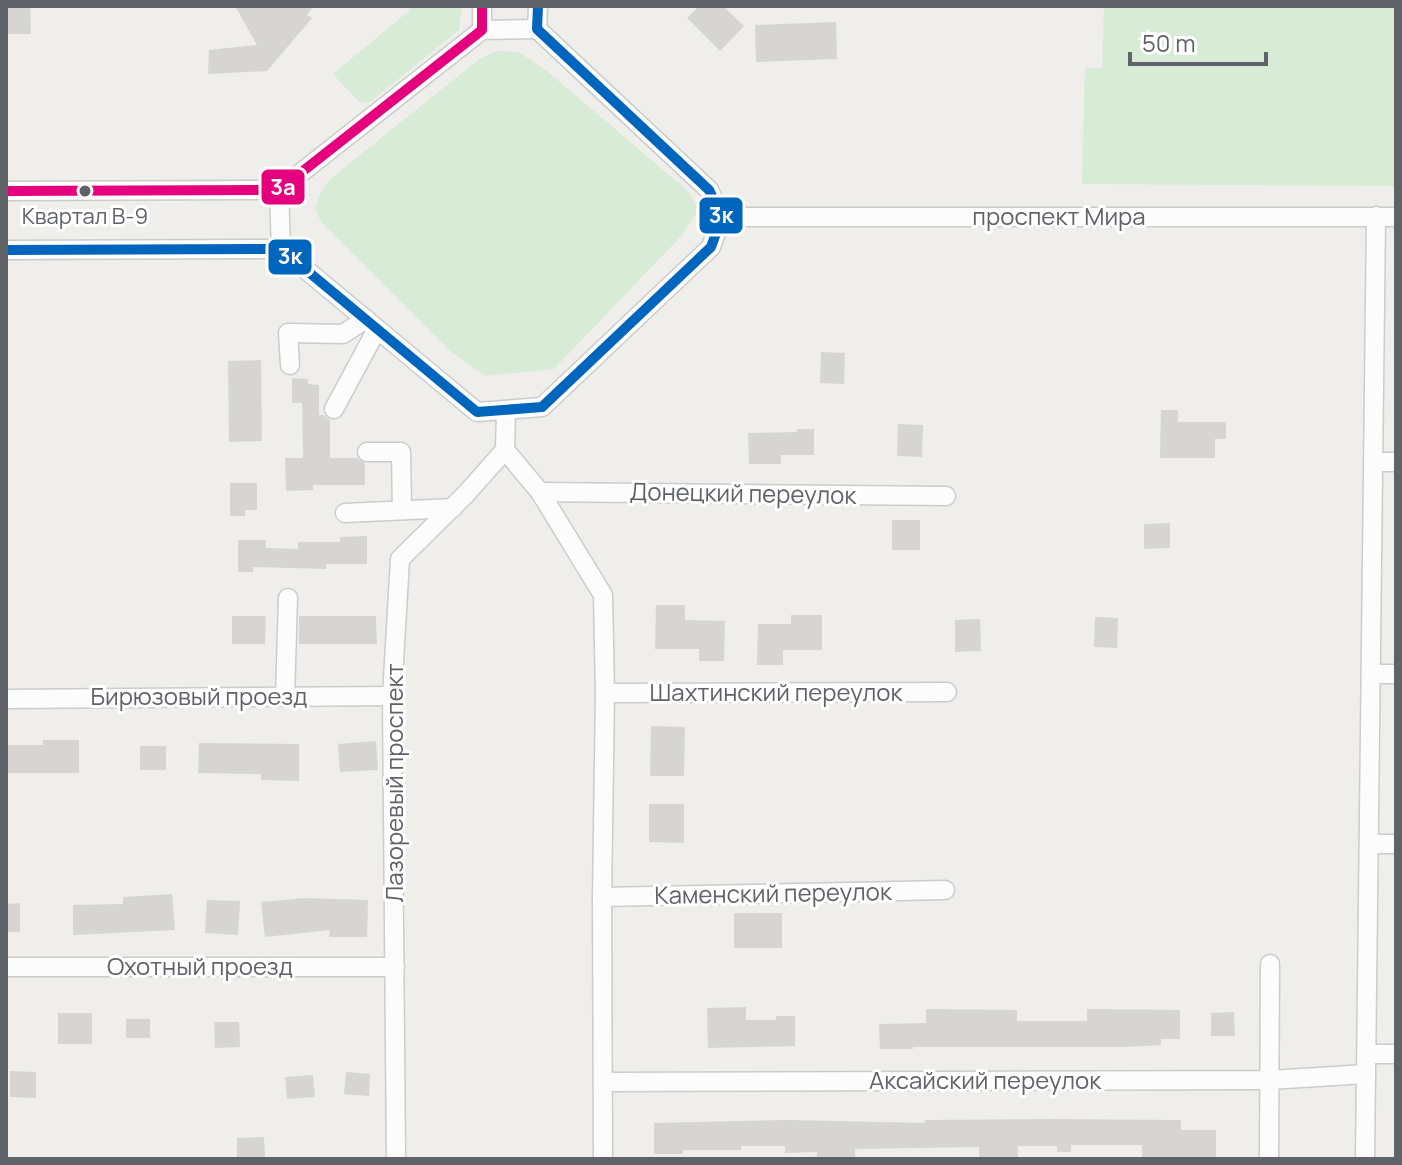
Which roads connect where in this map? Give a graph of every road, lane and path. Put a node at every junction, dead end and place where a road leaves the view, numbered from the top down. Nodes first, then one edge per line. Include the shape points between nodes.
1 (482, 6) edge
2 (538, 6) edge
3 (537, 29) junction
4 (482, 30) junction
5 (279, 190) junction
6 (6, 191) edge
7 (1376, 216) junction
8 (722, 217) junction
9 (1396, 217) edge
10 (281, 249) junction
11 (6, 250) edge
12 (371, 324) junction
13 (290, 365) dead end
14 (334, 409) dead end
15 (506, 412) junction
16 (505, 450) junction
17 (367, 452) dead end
18 (1374, 462) junction
19 (1396, 462) edge
20 (540, 492) junction
21 (946, 496) dead end
22 (453, 508) junction
23 (402, 510) junction
24 (345, 513) dead end
25 (288, 598) dead end
26 (1371, 674) junction
27 (1396, 674) edge
28 (947, 692) dead end
29 (605, 693) junction
30 (392, 696) junction
31 (285, 697) junction
32 (6, 699) edge
33 (1369, 844) junction
34 (1396, 844) edge
35 (945, 890) dead end
36 (602, 897) junction
37 (1270, 964) dead end
38 (6, 967) edge
39 (395, 967) junction
40 (1367, 1054) junction
41 (1396, 1054) edge
42 (1366, 1074) junction
43 (1269, 1080) junction
44 (603, 1082) junction
45 (396, 1159) edge
46 (603, 1159) edge
47 (1269, 1159) edge
48 (1365, 1159) edge

1 - 4 street
2 - 3 street
3 - 4 street
3 - 8 street via 709,190
4 - 5 street
5 - 6 street
5 - 10 street
7 - 8 street, проспект Мира
7 - 9 street, проспект Мира
7 - 18 street
8 - 15 street via 711,247 542,407
10 - 11 street
10 - 12 street
12 - 13 street via 343,334 288,333
12 - 14 street
12 - 15 street via 477,412
15 - 16 street
16 - 20 street
16 - 22 street, Лазоревый проспект
17 - 23 street via 401,452
18 - 19 street
18 - 26 street
20 - 21 street, Донецкий переулок
20 - 29 street via 603,595
22 - 23 street
22 - 30 street, Лазоревый проспект via 400,559
23 - 24 street
25 - 31 street
26 - 27 street
26 - 33 street
28 - 29 street, Шахтинский переулок
29 - 36 street
30 - 31 street, Бирюзовый проезд
30 - 39 street, Лазоревый проспект
31 - 32 street, Бирюзовый проезд
33 - 34 street
33 - 40 street
35 - 36 street, Каменский переулок
36 - 44 street
37 - 43 street
38 - 39 street, Охотный проезд
39 - 45 street, Лазоревый проспект
40 - 41 street
40 - 42 street
42 - 43 street, Аксайский переулок
42 - 48 street
43 - 44 street, Аксайский переулок
43 - 47 street
44 - 46 street

